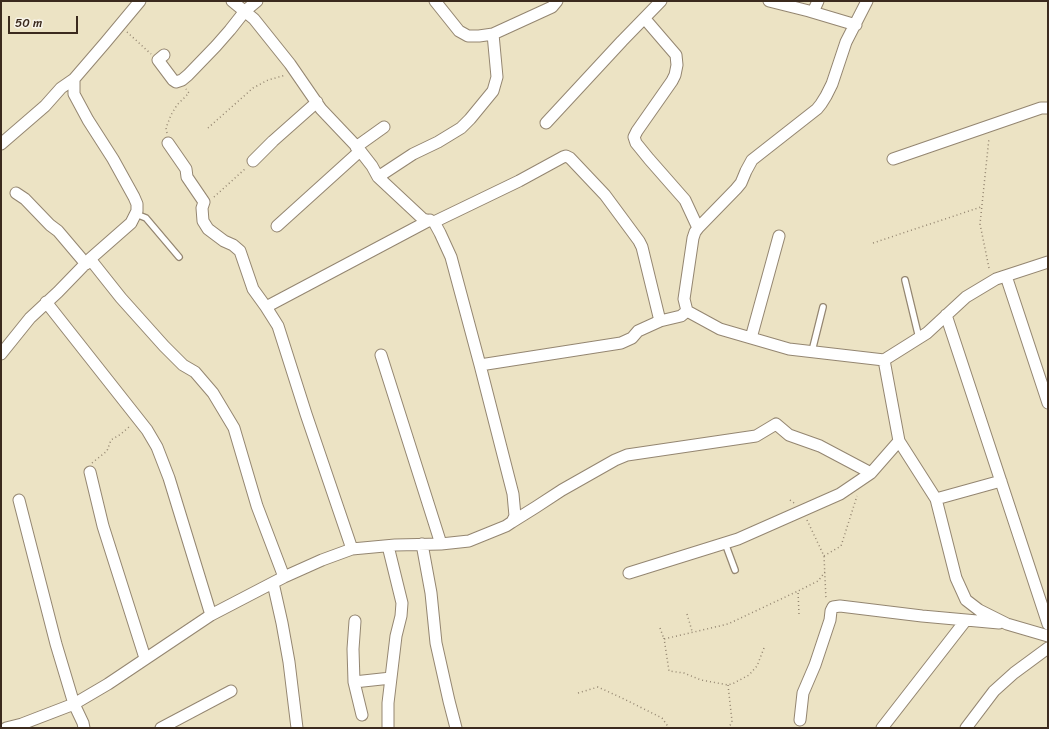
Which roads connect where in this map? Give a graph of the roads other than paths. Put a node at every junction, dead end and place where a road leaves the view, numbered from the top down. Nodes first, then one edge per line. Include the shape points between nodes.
1 (140, 1) edge
2 (232, 1) edge
3 (257, 1) edge
4 (434, 1) edge
5 (557, 1) edge
6 (661, 1) edge
7 (769, 1) edge
8 (818, 1) edge
9 (867, 1) edge
10 (245, 11) junction
11 (813, 12) junction
12 (645, 18) junction
13 (856, 25) junction
14 (493, 34) junction
15 (161, 58) road end
16 (74, 78) junction
17 (61, 88) junction
18 (74, 94) junction
19 (317, 102) junction
20 (1048, 108) edge
21 (546, 123) dead end
22 (384, 127) dead end
23 (168, 143) road end
24 (1, 144) edge
25 (358, 148) junction
26 (893, 159) dead end
27 (253, 161) road end
28 (378, 177) junction
29 (16, 193) dead end
30 (136, 214) junction
31 (432, 221) junction
32 (277, 226) dead end
33 (698, 228) junction
34 (779, 236) dead end
35 (178, 257) dead end
36 (88, 262) junction
37 (1048, 262) edge
38 (1006, 276) junction
39 (905, 280) dead end
40 (46, 302) junction
41 (266, 307) junction
42 (823, 307) dead end
43 (687, 311) junction
44 (946, 315) junction
45 (660, 321) junction
46 (751, 338) junction
47 (919, 338) junction
48 (812, 351) junction
49 (2, 352) edge
50 (381, 355) dead end
51 (884, 360) junction
52 (480, 365) junction
53 (1048, 403) edge
54 (899, 440) junction
55 (90, 472) road end
56 (871, 474) junction
57 (1001, 482) junction
58 (936, 499) junction
59 (19, 500) dead end
60 (512, 522) junction
61 (725, 543) junction
62 (422, 544) junction
63 (441, 544) junction
64 (388, 546) junction
65 (352, 549) junction
66 (735, 570) dead end
67 (629, 573) dead end
68 (284, 577) junction
69 (273, 582) junction
70 (211, 615) junction
71 (966, 620) junction
72 (355, 621) dead end
73 (1007, 624) junction
74 (1048, 624) edge
75 (1048, 636) edge
76 (1048, 648) edge
77 (145, 658) junction
78 (391, 678) junction
79 (354, 682) junction
80 (231, 691) dead end
81 (74, 704) junction
82 (362, 715) dead end
83 (800, 720) dead end
84 (6, 728) edge
85 (84, 728) edge
86 (161, 728) edge
87 (297, 728) edge
88 (388, 728) edge
89 (456, 728) edge
90 (882, 728) edge
91 (966, 728) edge

1 - 16 street
2 - 10 street
3 - 10 street
4 - 14 street via 459,31 468,36
5 - 14 street via 552,7
6 - 12 street
7 - 11 street
8 - 11 street
9 - 13 street
10 - 15 street via 216,46 182,80 173,80
10 - 19 street via 296,72
11 - 13 street
12 - 21 street
12 - 33 street via 676,55 677,65 672,81 634,137 649,160 685,200
13 - 33 street via 846,42 832,84 821,104 752,160 736,190
14 - 28 street via 497,77 493,91 470,120 461,128 413,154
16 - 17 street
16 - 18 street
17 - 18 street
17 - 24 street via 45,106
18 - 30 street via 134,197 137,204
19 - 25 street
19 - 27 street
20 - 26 street via 1041,108
22 - 25 street
23 - 41 street via 186,168 187,177 204,202 203,221 208,229 240,251 253,289
25 - 28 street
25 - 32 street
28 - 31 street via 415,213 423,219
29 - 36 street
30 - 35 lane via 146,218
30 - 36 street via 131,223
31 - 41 street
31 - 45 street via 566,156 605,195 639,241
31 - 52 street via 450,257
33 - 43 street via 693,238 684,299
34 - 46 street
36 - 40 street
36 - 68 street via 164,346 194,372 213,393 234,428 257,506
37 - 38 street
38 - 44 street via 966,297
38 - 53 street
39 - 47 lane
40 - 49 street
40 - 70 street via 147,430 157,447
41 - 65 street via 278,326
42 - 48 lane
43 - 45 street via 681,316
43 - 46 street via 720,329
44 - 47 street
44 - 57 street
45 - 52 street via 638,331 632,338 621,343
46 - 48 street via 789,349
47 - 51 street
48 - 51 street
50 - 63 street
51 - 54 street
52 - 60 street via 513,494 515,516
54 - 56 street
54 - 58 street
55 - 77 street via 103,526
56 - 60 street via 820,446 789,434 776,424 756,436 627,455 562,490
56 - 61 street via 840,494
57 - 58 street
57 - 74 street
58 - 73 street via 956,578 966,600 979,610
59 - 81 street
60 - 63 street via 469,541
61 - 66 lane
61 - 67 street
62 - 63 street
62 - 64 street
62 - 89 street via 431,593 436,643
64 - 65 street
64 - 78 street via 402,603
65 - 68 street
68 - 69 street
69 - 70 street
69 - 87 street via 289,662
70 - 77 street
71 - 73 street
71 - 83 street via 833,607 815,664 802,693
71 - 90 street
72 - 79 street
73 - 75 street
76 - 91 street via 994,691
77 - 81 street
78 - 79 street
78 - 88 street
79 - 82 street
80 - 86 street
81 - 84 street
81 - 85 street

